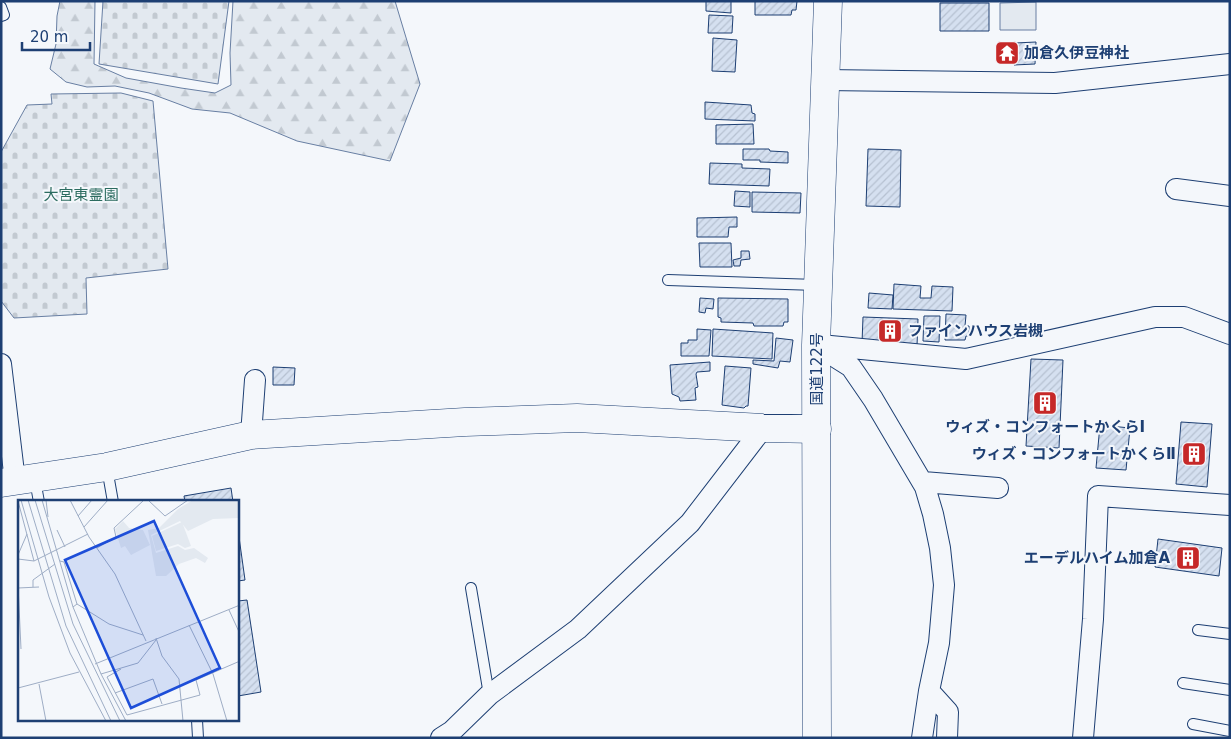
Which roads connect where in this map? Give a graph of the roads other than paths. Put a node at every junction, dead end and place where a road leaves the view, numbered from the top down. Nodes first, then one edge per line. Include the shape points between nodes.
1 (828, 1) edge
2 (1, 7) edge
3 (1, 16) edge
4 (1230, 64) edge
5 (824, 80) junction
6 (1176, 189) dead end
7 (1230, 196) edge
8 (668, 280) dead end
9 (818, 285) junction
10 (1230, 334) edge
11 (816, 345) junction
12 (1, 364) edge
13 (255, 380) dead end
14 (763, 428) junction
15 (817, 429) junction
16 (251, 435) junction
17 (107, 467) junction
18 (922, 482) junction
19 (23, 486) edge
20 (998, 488) dead end
21 (113, 500) edge
22 (1230, 505) edge
23 (471, 588) dead end
24 (1198, 630) dead end
25 (1230, 634) edge
26 (1184, 683) dead end
27 (1230, 690) edge
28 (929, 691) junction
29 (489, 695) junction
30 (197, 722) edge
31 (1192, 724) dead end
32 (1230, 731) edge
33 (198, 738) edge
34 (441, 738) edge
35 (817, 738) edge
36 (922, 738) edge
37 (947, 738) edge
38 (1083, 738) edge

1 - 5 main road, 国道122号
2 - 3 lane via 4,15
4 - 5 street via 1055,83
5 - 9 main road, 国道122号
6 - 7 street
8 - 9 lane
9 - 11 main road, 国道122号
10 - 11 street via 1184,317 1155,317 966,359
11 - 15 main road, 国道122号
11 - 18 street via 851,367
12 - 19 street
13 - 16 street
14 - 15 main road
14 - 16 main road via 577,418
14 - 29 street via 690,523 578,629
15 - 35 main road, 国道122号
16 - 17 main road
17 - 19 main road
17 - 21 lane
18 - 20 street
18 - 28 street via 933,514 944,585 939,643
22 - 38 street via 1098,496 1093,619
23 - 29 lane
24 - 25 lane
26 - 27 lane
28 - 36 street
28 - 37 street via 948,712
29 - 34 street
30 - 33 lane
31 - 32 lane

